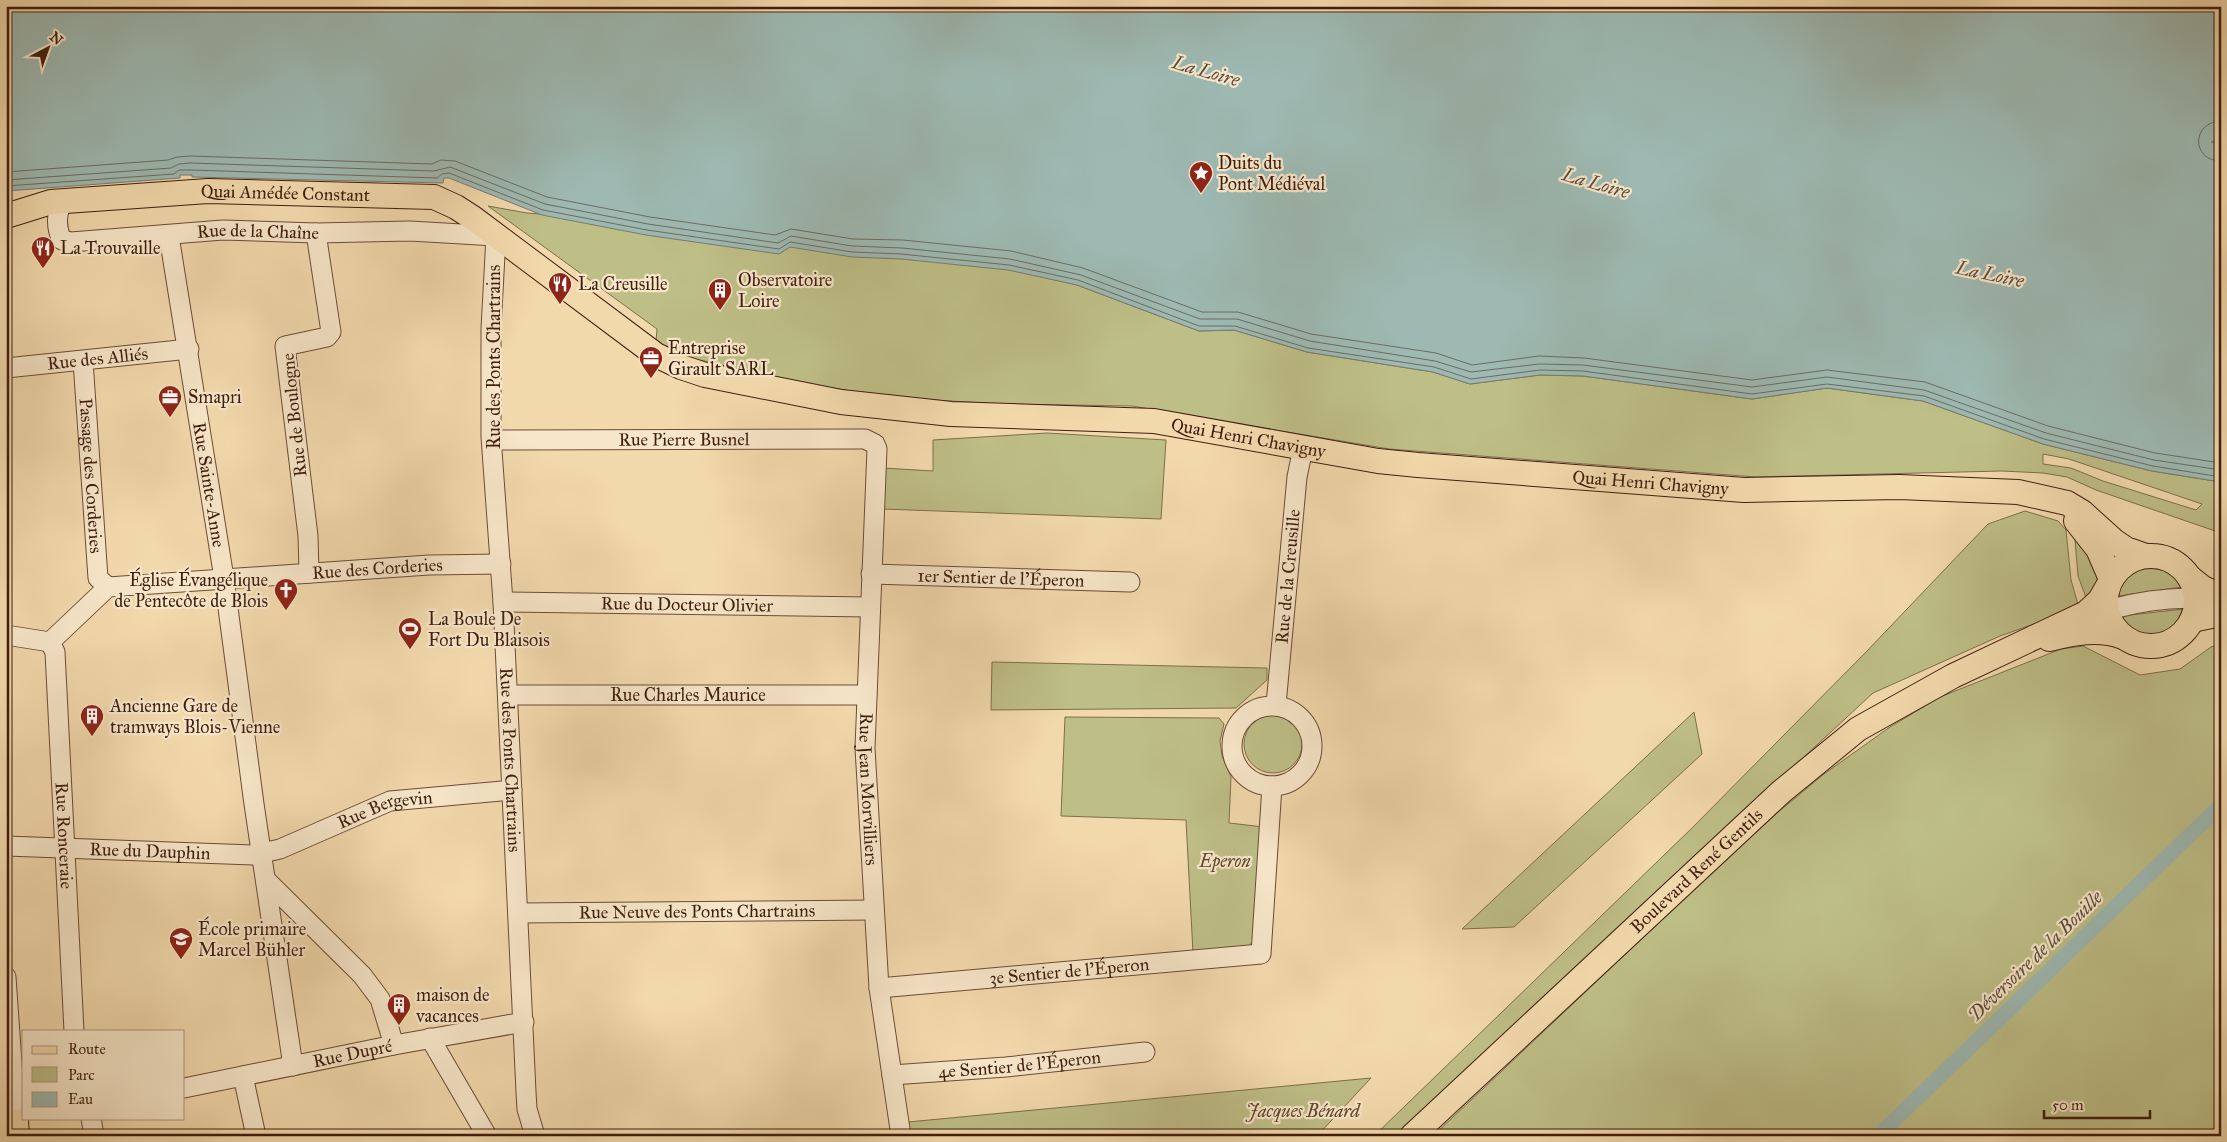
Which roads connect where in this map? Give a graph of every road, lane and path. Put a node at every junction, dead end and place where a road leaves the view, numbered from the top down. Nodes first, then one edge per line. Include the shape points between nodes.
1 (65, 200) junction
2 (6, 216) edge
3 (316, 233) junction
4 (169, 236) junction
5 (496, 236) junction
6 (189, 350) junction
7 (83, 361) junction
8 (6, 368) edge
9 (493, 440) junction
10 (874, 442) joint
11 (1303, 448) junction
12 (2045, 497) junction
13 (2146, 556) junction
14 (501, 564) junction
15 (309, 573) junction
16 (871, 574) junction
17 (224, 578) junction
18 (1130, 582) dead end
19 (2110, 582) junction
20 (108, 587) junction
21 (2221, 596) edge
22 (2192, 599) junction
23 (2221, 601) edge
24 (503, 602) junction
25 (870, 607) junction
26 (2107, 611) junction
27 (2221, 614) edge
28 (6, 635) edge
29 (2123, 637) junction
30 (50, 642) junction
31 (2011, 648) junction
32 (508, 695) junction
33 (867, 695) junction
34 (1276, 705) junction
35 (1272, 786) junction
36 (512, 790) junction
37 (6, 846) edge
38 (64, 849) junction
39 (262, 854) junction
40 (266, 881) junction
41 (874, 910) junction
42 (518, 913) junction
43 (6, 977) edge
44 (879, 988) junction
45 (524, 1022) junction
46 (74, 1030) edge
47 (430, 1038) junction
48 (394, 1045) junction
49 (1145, 1052) dead end
50 (293, 1066) junction
51 (892, 1075) junction
52 (243, 1076) junction
53 (185, 1088) edge
54 (91, 1120) edge
55 (18, 1124) edge
56 (94, 1136) edge
57 (256, 1136) edge
58 (487, 1136) edge
59 (535, 1136) edge
60 (901, 1136) edge
61 (1412, 1136) edge

1 - 2 main road, Quai Amédée Constant
1 - 4 street, Rue de la Chaîne via 58,212 58,232 62,240
1 - 5 main road, Quai Amédée Constant via 208,191 416,195 434,197 456,207
3 - 4 street, Rue de la Chaîne via 223,230
3 - 5 street, Rue de la Chaîne via 410,231
3 - 15 street, Rue de Boulogne via 331,332 327,337 285,346 308,536
4 - 6 street, Rue Sainte-Anne
5 - 9 street, Rue des Ponts Chartrains via 491,329
5 - 11 main road, Quai Henri Chavigny via 656,355 705,375 805,396 896,410 1154,422
6 - 7 street, Rue des Alliés
6 - 17 street, Rue Sainte-Anne
7 - 8 street, Rue des Alliés
7 - 20 street, Passage des Corderies via 98,578
9 - 10 street, Rue Pierre Busnel via 857,439
9 - 14 street, Rue des Ponts Chartrains
10 - 16 street, Rue Jean Morvilliers via 877,449
11 - 12 main road, Quai Henri Chavigny via 1418,465 1727,489 1956,488 2013,491
11 - 34 street, Rue de la Creusille via 1297,477
12 - 13 main road, Quai Henri Chavigny via 2067,503 2114,541
12 - 19 main road via 2070,514 2088,534 2098,549
13 - 19 main road, Boulevard René Gentils via 2126,563
13 - 22 main road, Quai Henri Chavigny via 2158,556 2181,567
14 - 15 street, Rue des Corderies via 429,564
14 - 24 street, Rue des Ponts Chartrains
15 - 17 street, Rue des Corderies
16 - 18 street, 1er Sentier de l'Éperon
16 - 25 street, Rue Jean Morvilliers
17 - 20 street, Rue des Corderies
17 - 39 street, Rue Sainte-Anne
19 - 26 main road via 2106,596
19 - 31 main road, Boulevard René Gentils via 2100,600 2086,613
20 - 30 street
21 - 22 main road via 2203,588
22 - 23 street
22 - 26 street via 2130,605
22 - 27 main road
22 - 29 main road, Boulevard René Gentils via 2177,638 2156,646 2144,646
24 - 25 street, Rue du Docteur Olivier
24 - 32 street, Rue des Ponts Chartrains
25 - 33 street, Rue Jean Morvilliers
26 - 29 main road via 2111,623
26 - 31 street
28 - 30 street
29 - 31 main road, Boulevard René Gentils via 2108,632 2066,634
30 - 38 street, Rue Ronceraie via 56,652
31 - 61 main road, Boulevard René Gentils via 1858,729 1781,792
32 - 33 street, Rue Charles Maurice
32 - 36 street, Rue des Ponts Chartrains
33 - 41 street, Rue Jean Morvilliers via 865,748
34 - 35 street via 1301,717 1313,742 1312,756 1297,778
34 - 35 street via 1252,710 1242,718 1232,742 1238,768 1253,781
35 - 44 street, 3e Sentier de l'Éperon via 1261,954
36 - 39 street, Rue Bergevin via 390,801
36 - 42 street, Rue des Ponts Chartrains
37 - 38 street, Rue du Dauphin
38 - 39 street, Rue du Dauphin
38 - 46 street, Rue Ronceraie
39 - 40 street, Rue Sainte-Anne
40 - 48 street via 362,975 380,999
40 - 50 street, Rue Sainte-Anne
41 - 42 street, Rue Neuve des Ponts Chartrains
41 - 44 street, Rue Jean Morvilliers
42 - 45 street, Rue des Ponts Chartrains
43 - 55 street
44 - 51 street, Rue Jean Morvilliers
45 - 47 street, Rue Dupré
45 - 59 street, Rue des Ponts Chartrains via 527,1109
47 - 48 street, Rue Dupré
47 - 58 street
48 - 50 street, Rue Dupré
49 - 51 street, 4e Sentier de l'Éperon
50 - 52 street, Rue Dupré
51 - 60 street, Rue Jean Morvilliers
52 - 53 street, Rue Dupré
52 - 57 street
54 - 56 street

